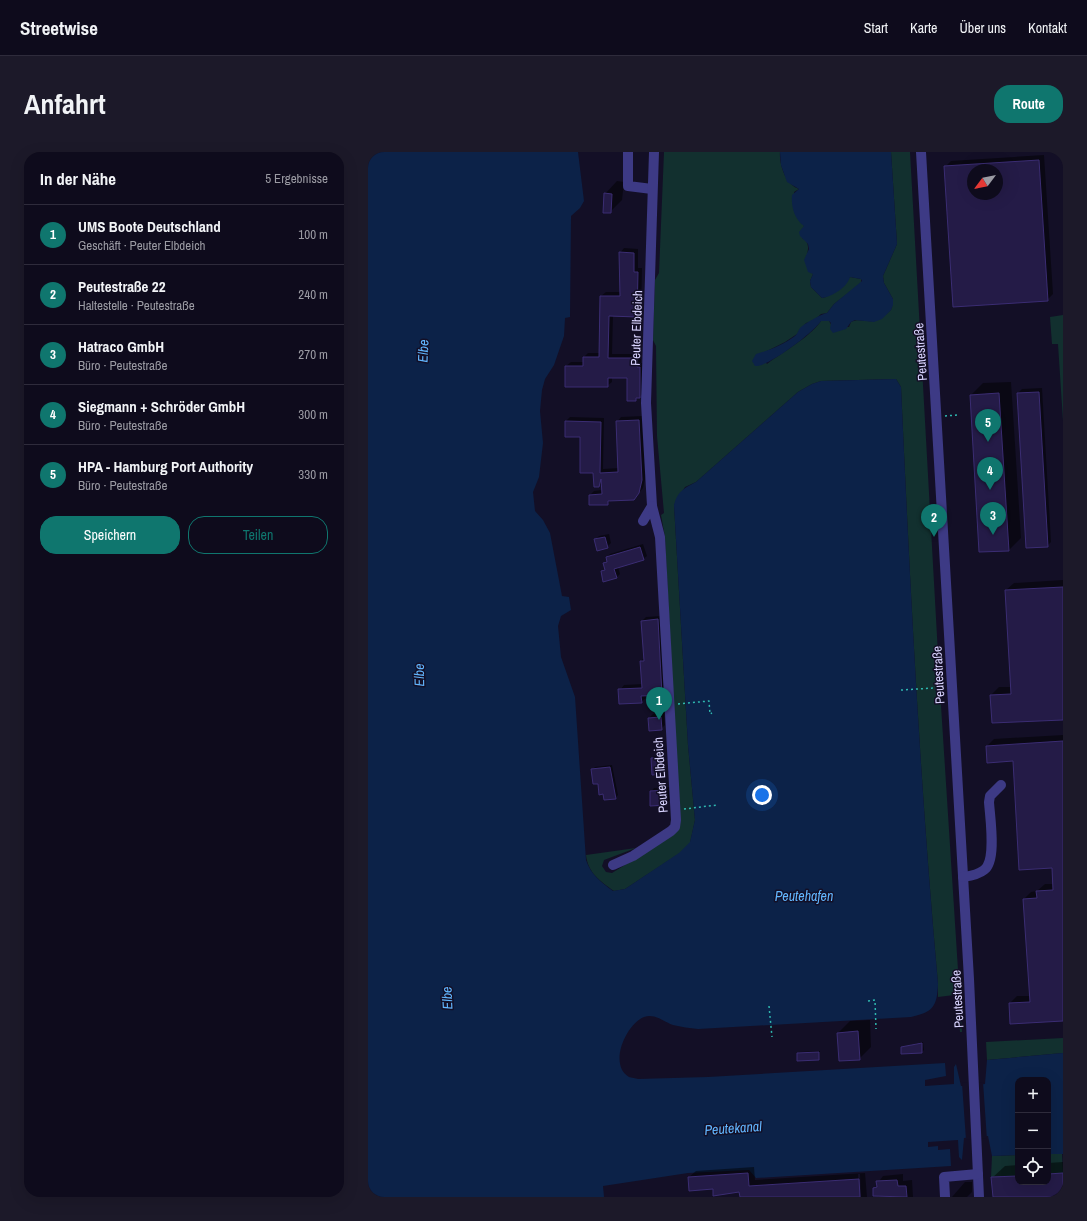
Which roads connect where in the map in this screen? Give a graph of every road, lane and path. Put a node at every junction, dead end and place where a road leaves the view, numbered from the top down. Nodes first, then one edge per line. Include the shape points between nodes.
1 (628, 152) edge
2 (654, 152) edge
3 (921, 152) edge
4 (652, 189) junction
5 (957, 415) dead end
6 (937, 416) junction
7 (652, 506) junction
8 (643, 521) dead end
9 (934, 688) dead end
10 (900, 690) dead end
11 (674, 704) dead end
12 (712, 714) dead end
13 (1001, 785) dead end
14 (717, 805) dead end
15 (681, 810) dead end
16 (613, 864) dead end
17 (963, 877) junction
18 (868, 1001) dead end
19 (769, 1006) dead end
20 (876, 1029) dead end
21 (772, 1037) dead end
22 (978, 1174) junction
23 (945, 1197) edge
24 (979, 1197) edge

1 - 4 street via 628,186
2 - 4 street, Peuter Elbdeich
3 - 6 street, Peutestraße
4 - 7 street, Peuter Elbdeich via 646,402
5 - 6 path
6 - 17 street, Peutestraße
7 - 8 street
7 - 16 street, Peuter Elbdeich via 660,537 676,820 671,831 633,856
9 - 10 path
11 - 12 path via 709,701
13 - 17 street via 990,796 989,802 989,864 984,870
14 - 15 path
17 - 22 street, Peutestraße
18 - 20 path via 875,1000
19 - 21 path
22 - 23 street via 944,1177
22 - 24 street, Peutestraße

